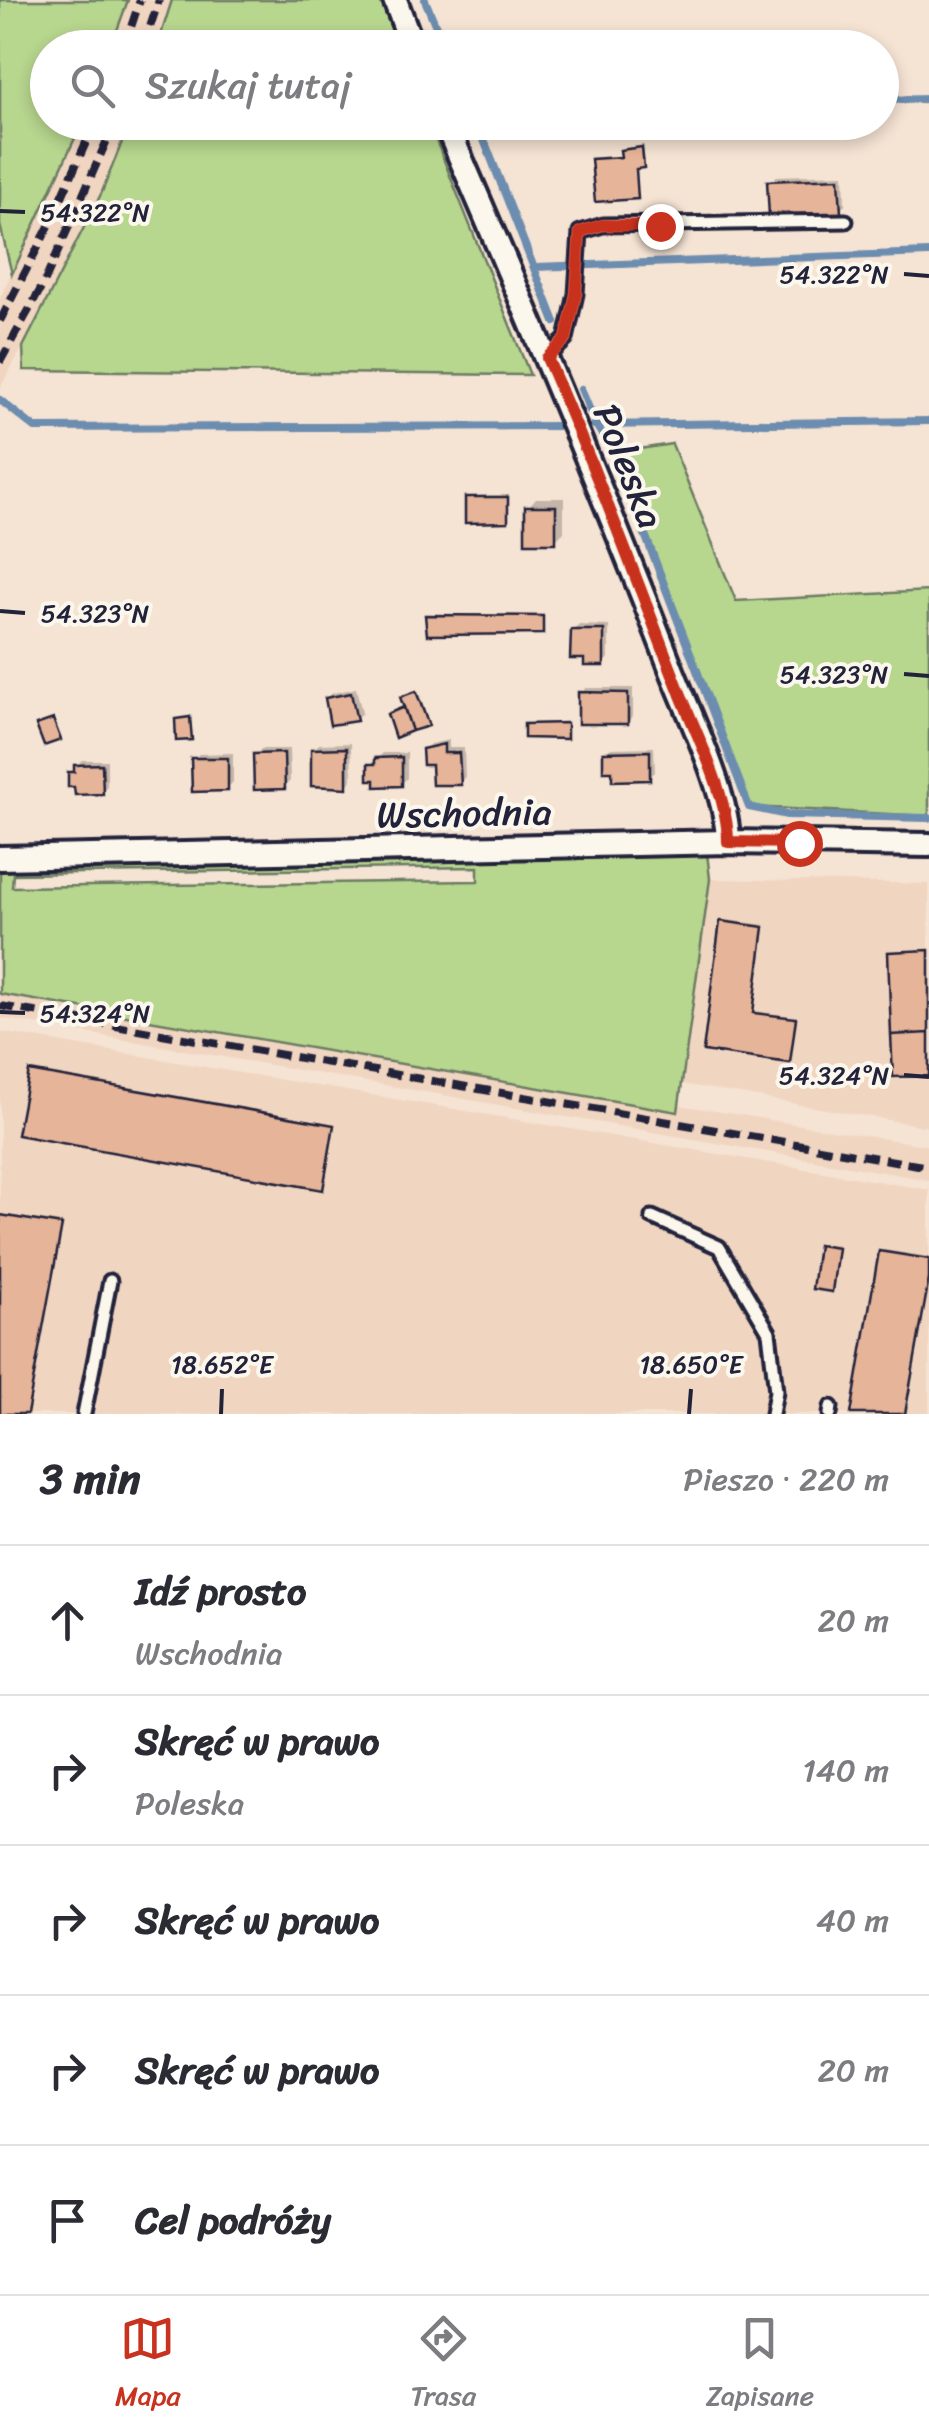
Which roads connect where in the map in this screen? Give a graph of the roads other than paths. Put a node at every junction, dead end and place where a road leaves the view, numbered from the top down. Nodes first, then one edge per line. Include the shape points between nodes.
1 (395, 0) edge
2 (406, 30) edge
3 (453, 140) edge
4 (846, 221) dead end
5 (547, 358) junction
6 (728, 842) junction
7 (929, 845) edge
8 (0, 858) edge
9 (652, 1217) dead end
10 (110, 1280) dead end
11 (84, 1414) edge
12 (772, 1414) edge

1 - 2 street
3 - 5 street, Poleska
4 - 5 lane via 602,225 580,232 566,339
5 - 6 street, Poleska via 707,764
6 - 7 street, Wschodnia
6 - 8 street, Wschodnia
9 - 12 lane via 719,1247 769,1332
10 - 11 lane

